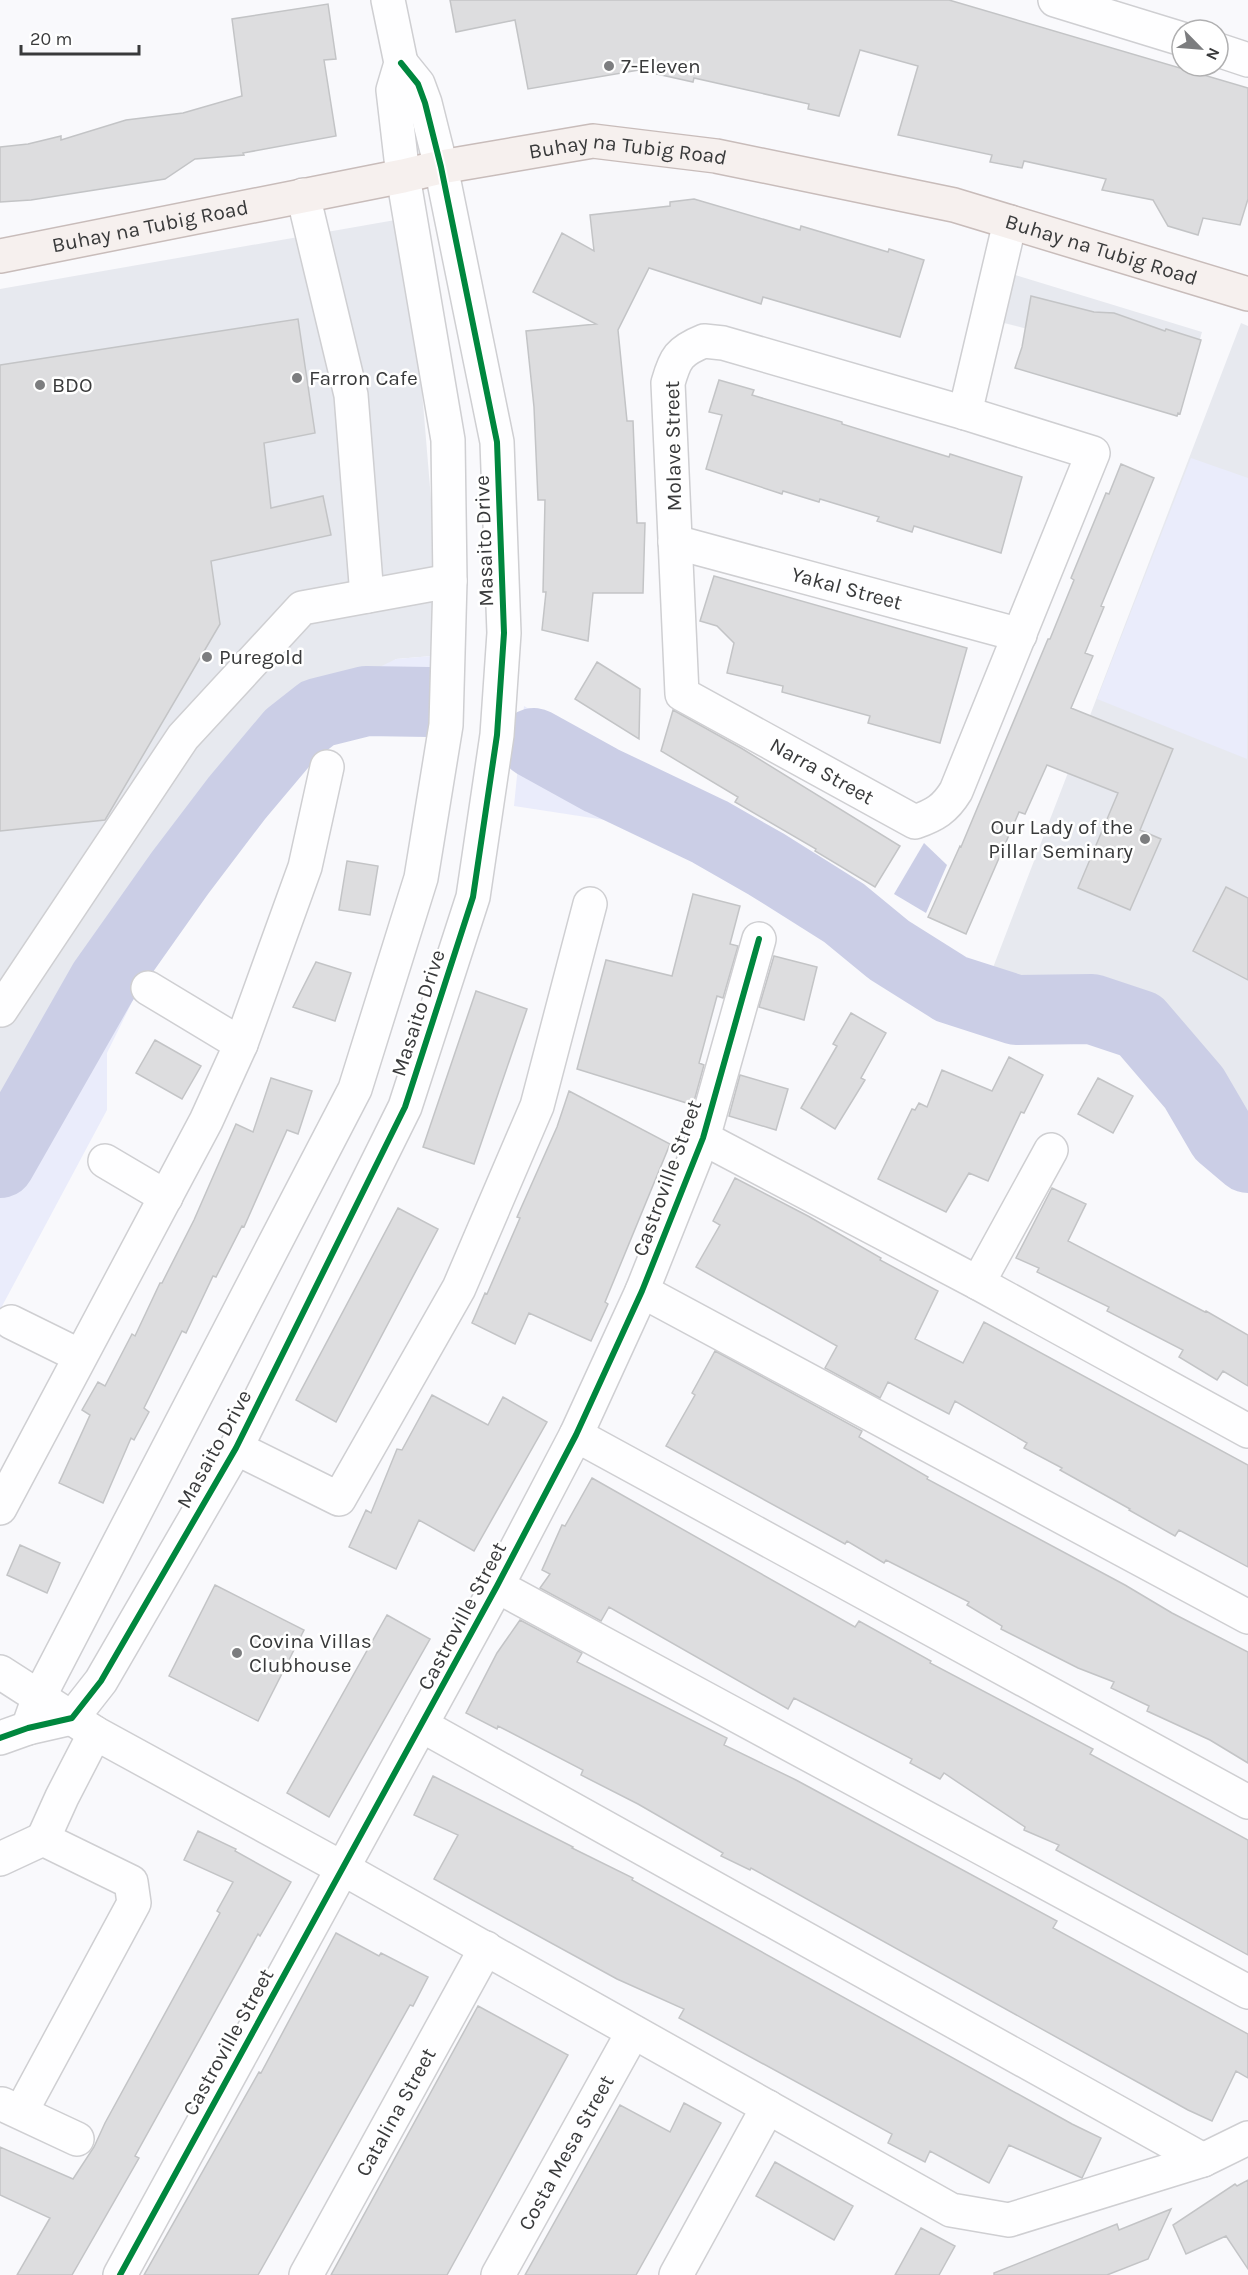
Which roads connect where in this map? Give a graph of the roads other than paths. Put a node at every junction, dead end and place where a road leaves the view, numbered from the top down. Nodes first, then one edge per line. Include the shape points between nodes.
1 (387, 0) edge
2 (1055, 0) edge
3 (1105, 7) edge
4 (1170, 34) edge
5 (1230, 54) edge
6 (1248, 60) edge
7 (401, 63) junction
8 (441, 167) junction
9 (403, 176) junction
10 (303, 195) junction
11 (1010, 222) junction
12 (0, 256) edge
13 (1248, 294) edge
14 (965, 413) junction
15 (675, 542) junction
16 (450, 581) junction
17 (367, 596) junction
18 (1020, 635) junction
19 (682, 694) joint
20 (446, 725) junction
21 (497, 735) junction
22 (327, 767) dead end
23 (956, 791) joint
24 (590, 904) dead end
25 (759, 939) dead end
26 (148, 988) dead end
27 (1, 1010) edge
28 (241, 1044) junction
29 (703, 1138) junction
30 (1052, 1150) dead end
31 (105, 1161) dead end
32 (166, 1197) junction
33 (978, 1283) junction
34 (642, 1292) junction
35 (10, 1322) dead end
36 (80, 1356) junction
37 (1248, 1431) edge
38 (576, 1435) junction
39 (236, 1448) junction
40 (1, 1504) edge
41 (497, 1586) junction
42 (1248, 1617) edge
43 (0, 1672) edge
44 (39, 1697) junction
45 (84, 1725) junction
46 (421, 1725) junction
47 (14, 1733) edge
48 (1248, 1802) edge
49 (43, 1839) junction
50 (0, 1859) edge
51 (342, 1868) junction
52 (486, 1948) junction
53 (1248, 1992) edge
54 (633, 2032) junction
55 (768, 2107) junction
56 (10, 2108) edge
57 (1248, 2138) edge
58 (77, 2139) dead end
59 (1203, 2160) junction
60 (120, 2275) edge
61 (306, 2275) edge
62 (498, 2275) edge
63 (676, 2275) edge

1 - 7 street
2 - 3 street
3 - 4 street
5 - 6 street
7 - 8 street, Masaito Drive via 422,92
7 - 9 street, Masaito Drive via 393,90
8 - 9 main road, Buhay na Tubig Road
8 - 11 main road, Buhay na Tubig Road via 593,141 716,156 954,205
8 - 21 street, Masaito Drive via 497,442 504,633
9 - 10 main road, Buhay na Tubig Road
9 - 16 street, Masaito Drive via 448,440
10 - 12 main road, Buhay na Tubig Road
10 - 17 street via 351,395
11 - 13 main road, Buhay na Tubig Road
11 - 14 street
14 - 15 street, Molave Street via 723,343 704,341 686,348 674,362 668,384
14 - 18 street, Molave Street via 1093,453
15 - 18 street, Yakal Street
15 - 19 street, Molave Street
16 - 17 street
16 - 20 street, Masaito Drive
17 - 27 street via 302,608 183,737
18 - 23 street, Molave Street
19 - 23 street, Narra Street via 915,822 939,812
20 - 21 street
20 - 44 street, Masaito Drive via 421,878 355,1089
21 - 39 street, Masaito Drive via 473,897 405,1107
22 - 28 street via 305,867
24 - 39 street via 537,1107 459,1288 339,1499
25 - 29 street, Castroville Street
26 - 28 street
28 - 32 street
29 - 33 street
29 - 34 street, Castroville Street
30 - 33 street
31 - 32 street
32 - 36 street
33 - 37 street
34 - 38 street, Castroville Street
34 - 42 street
35 - 36 street
36 - 40 street
38 - 41 street, Castroville Street
38 - 48 street
39 - 45 street, Masaito Drive via 101,1681
41 - 46 street, Castroville Street
41 - 53 street
43 - 44 street
44 - 45 street
44 - 47 street, Masaito Drive
45 - 47 street, Masaito Drive
45 - 49 street via 62,1797
45 - 51 street
46 - 51 street, Castroville Street
46 - 59 street
49 - 50 street
49 - 56 street via 130,1882 134,1903
51 - 52 street
51 - 60 street, Castroville Street
52 - 54 street
52 - 61 street, Catalina Street
54 - 55 street
54 - 62 street, Costa Mesa Street
55 - 59 street via 951,2210 1009,2220
55 - 63 street
56 - 58 street
57 - 59 street

